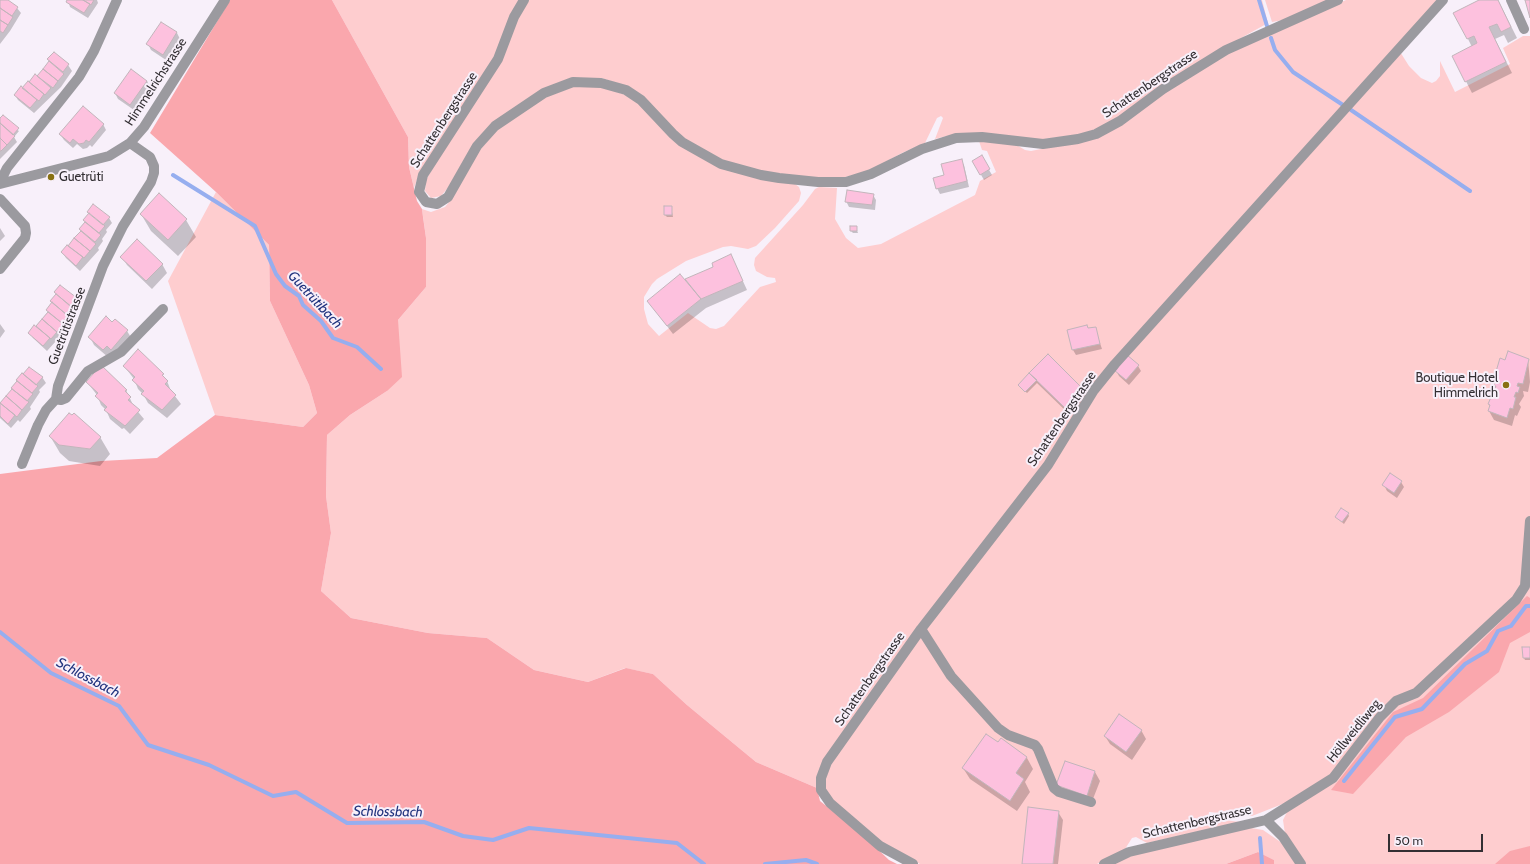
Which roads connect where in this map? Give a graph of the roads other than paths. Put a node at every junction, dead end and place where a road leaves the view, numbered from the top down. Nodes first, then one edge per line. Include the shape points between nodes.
1 (117, 0) edge
2 (225, 0) edge
3 (524, 0) edge
4 (1338, 0) edge
5 (1443, 0) edge
6 (1511, 0) edge
7 (1524, 29) dead end
8 (130, 143) junction
9 (0, 183) edge
10 (0, 199) edge
11 (0, 269) edge
12 (163, 309) dead end
13 (56, 398) junction
14 (22, 464) dead end
15 (1530, 521) edge
16 (921, 629) junction
17 (1091, 802) dead end
18 (1266, 820) junction
19 (913, 864) edge
20 (1104, 864) edge
21 (1301, 864) edge

1 - 9 street, Himmelrichstrasse via 79,77 7,168
2 - 8 street, Himmelrichstrasse via 144,127
3 - 4 street, Schattenbergstrasse via 514,17 498,60 423,175 419,192 423,200 429,204 437,204 448,197 477,146 495,126 544,93 572,82 601,83 626,90 641,100 682,142 721,164 779,178 846,182 871,174 922,149 956,138 982,137 1043,144 1096,134 1120,121 1163,89 1226,50
5 - 16 street, Schattenbergstrasse via 1115,364 1094,390 1048,465
6 - 7 street
8 - 9 street, Himmelrichstrasse via 109,156
8 - 13 street, Guetrütistrasse via 151,159 153,177 123,226 103,266 58,386
10 - 11 street via 25,226 26,233
12 - 13 street via 121,352 88,371 66,398
13 - 14 street via 38,425
15 - 18 street, Höllweidliweg via 1525,586 1516,600 1416,693 1396,701 1380,717 1333,778
16 - 17 street via 951,676 998,728 1038,749 1054,788
16 - 19 street, Schattenbergstrasse via 827,762 821,778 821,790 830,803 880,846
18 - 20 street, Schattenbergstrasse via 1129,852
18 - 21 street, Schattenbergstrasse via 1283,837

